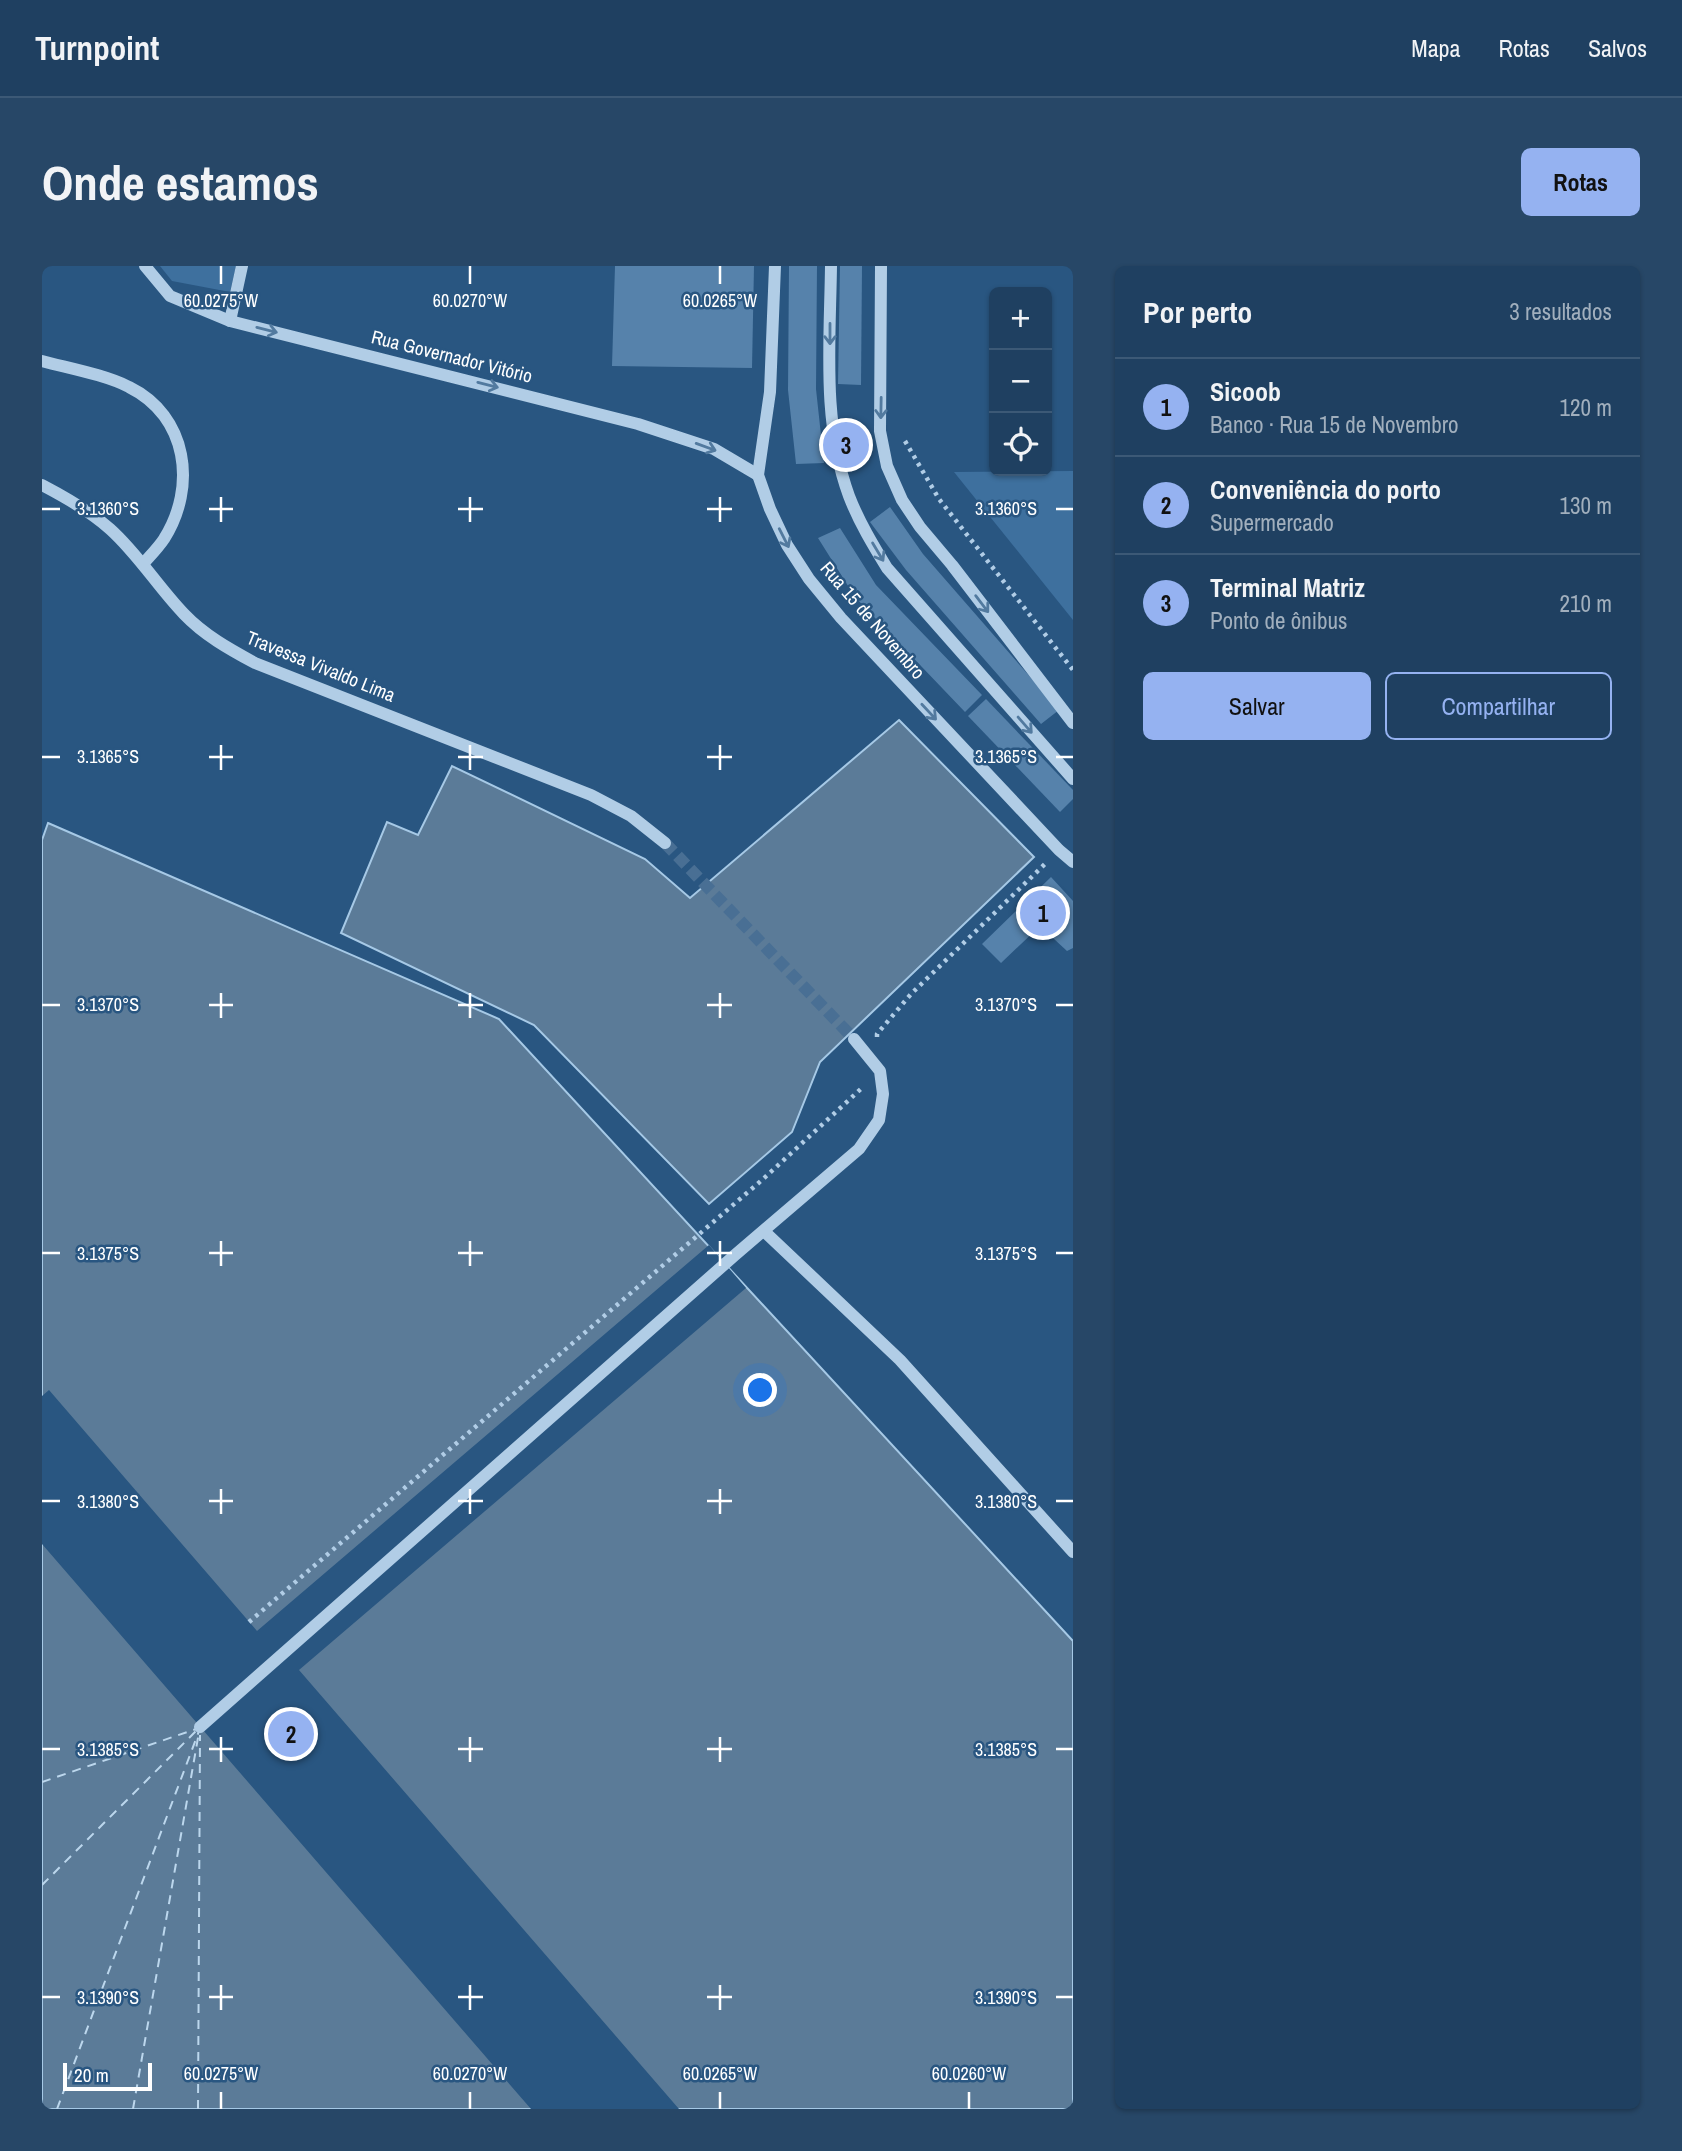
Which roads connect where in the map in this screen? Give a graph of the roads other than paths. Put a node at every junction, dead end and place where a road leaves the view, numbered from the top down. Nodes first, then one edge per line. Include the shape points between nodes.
1 (145, 266) edge
2 (242, 266) edge
3 (775, 266) edge
4 (831, 266) edge
5 (881, 266) edge
6 (230, 321) junction
7 (42, 361) edge
8 (758, 475) junction
9 (42, 485) edge
10 (143, 564) junction
11 (1073, 723) edge
12 (1073, 779) edge
13 (665, 843) tunnel mouth
14 (1073, 862) edge
15 (854, 1039) tunnel mouth
16 (765, 1232) junction
17 (1073, 1552) edge
18 (200, 1727) dead end

1 - 6 street, Rua Governador Vitório via 170,296
2 - 6 street
3 - 8 street, Rua 15 de Novembro via 770,392
4 -> 12 street via 830,409 837,455 865,531 887,568
5 -> 11 street via 880,431 887,466 920,527
6 -> 8 street, Rua Governador Vitório via 638,424 714,449
7 - 10 street via 128,386 152,401 170,422 180,445 182,494 163,541
8 -> 14 street, Rua 15 de Novembro via 787,545 833,609
9 - 10 street, Travessa Vivaldo Lima via 109,528
10 - 13 street, Travessa Vivaldo Lima via 185,615 218,643 254,663 591,794 631,816
15 - 16 street via 880,1071 879,1120 859,1149
16 - 17 street via 900,1360
16 - 18 street

